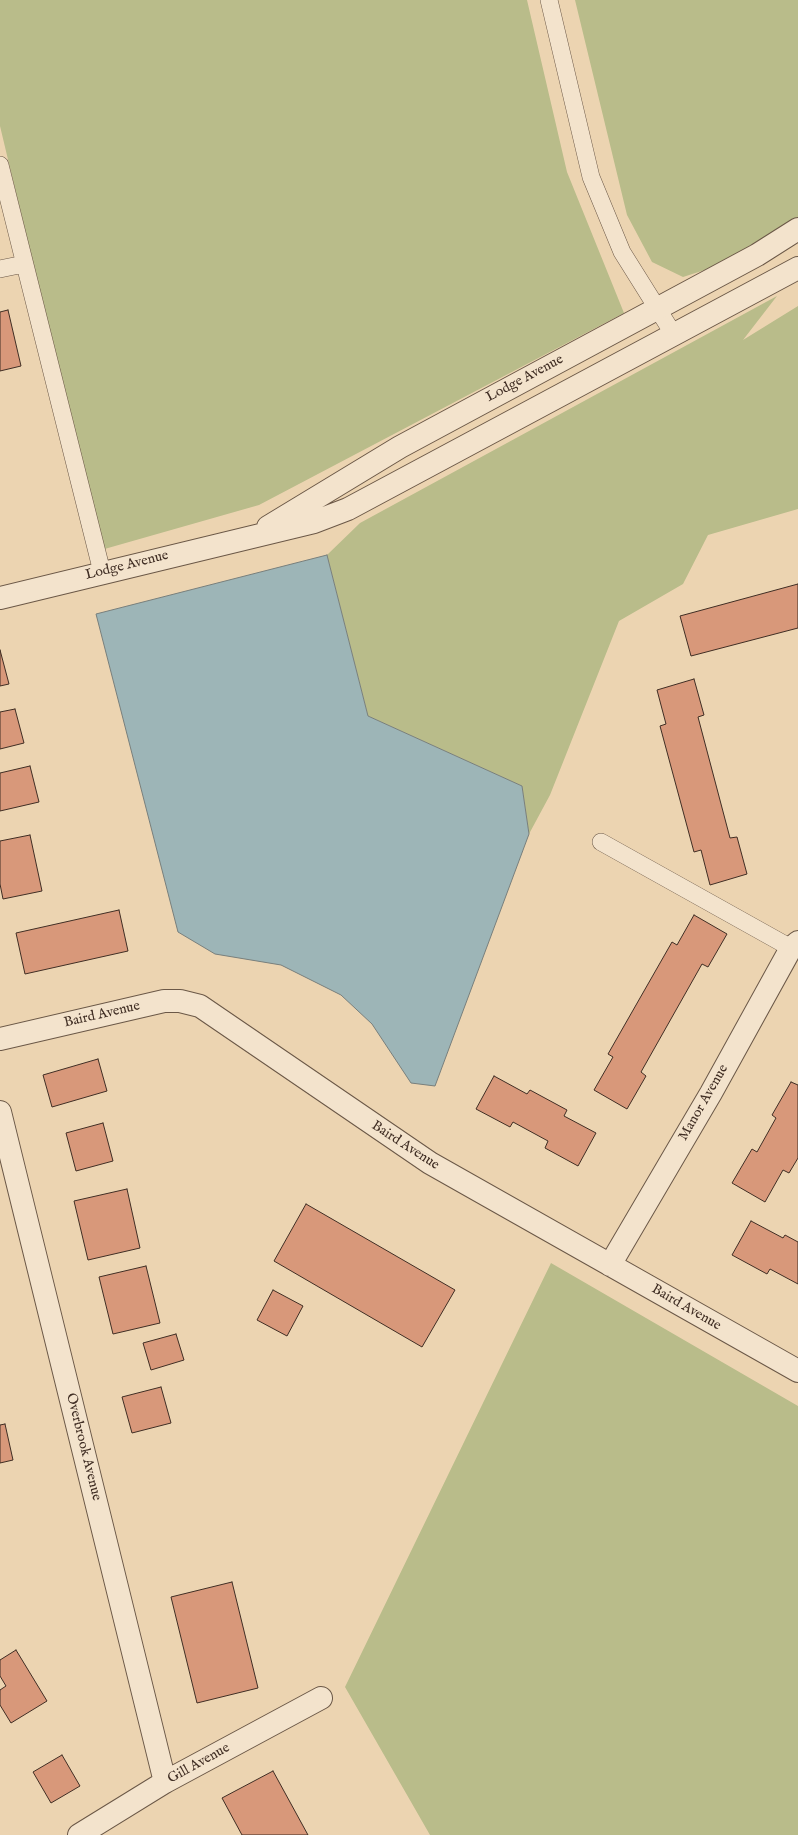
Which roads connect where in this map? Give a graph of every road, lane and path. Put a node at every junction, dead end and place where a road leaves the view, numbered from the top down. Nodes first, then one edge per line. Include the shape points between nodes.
1 (549, 0) edge
2 (0, 165) edge
3 (798, 229) edge
4 (24, 264) junction
5 (798, 268) edge
6 (0, 269) edge
7 (657, 308) junction
8 (674, 335) junction
9 (255, 536) junction
10 (102, 572) junction
11 (0, 598) edge
12 (600, 842) dead end
13 (795, 945) edge
14 (0, 1040) edge
15 (0, 1112) edge
16 (610, 1265) junction
17 (798, 1371) edge
18 (321, 1698) dead end
19 (165, 1782) junction
20 (79, 1835) edge

1 - 7 lane via 592,177 622,252
2 - 4 lane
3 - 7 street, Lodge Avenue via 757,255
4 - 6 lane
4 - 10 lane
5 - 8 street, Lodge Avenue
7 - 8 lane
7 - 9 street, Lodge Avenue via 400,447
8 - 9 street, Lodge Avenue via 348,509 314,522
9 - 10 street, Lodge Avenue
10 - 11 street, Lodge Avenue
12 - 13 lane
13 - 16 street, Manor Avenue
14 - 16 street, Baird Avenue via 164,1001 180,1001 200,1006 418,1156
15 - 19 street, Overbrook Avenue
16 - 17 street, Baird Avenue
18 - 19 street, Gill Avenue
19 - 20 street, Gill Avenue

